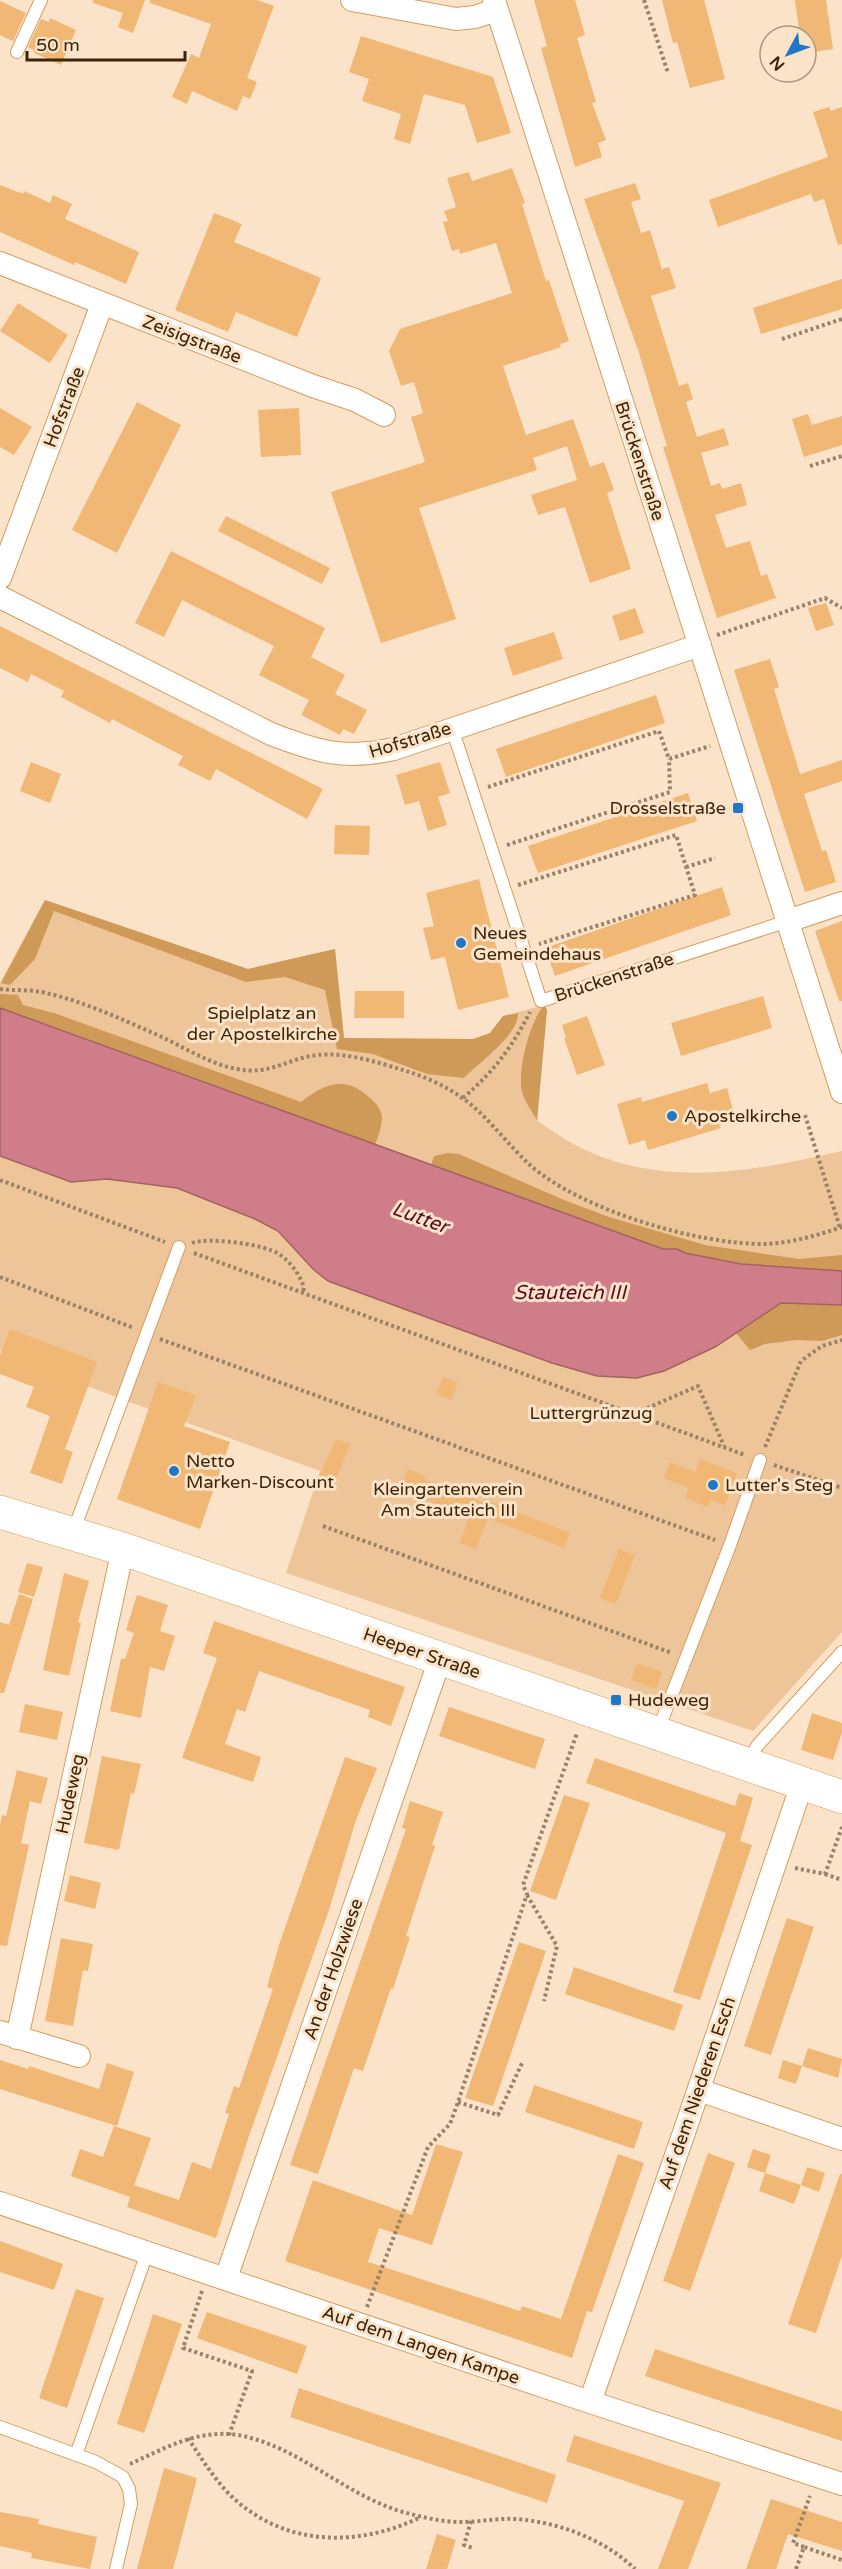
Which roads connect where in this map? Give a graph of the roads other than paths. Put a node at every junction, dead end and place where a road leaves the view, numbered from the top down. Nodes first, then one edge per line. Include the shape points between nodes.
1 (41, 0) edge
2 (352, 0) edge
3 (495, 5) edge
4 (17, 52) dead end
5 (0, 263) edge
6 (102, 304) junction
7 (384, 415) dead end
8 (0, 578) edge
9 (0, 597) edge
10 (700, 645) junction
11 (452, 728) junction
12 (842, 903) edge
13 (788, 921) junction
14 (842, 1092) edge
15 (180, 1247) road end
16 (760, 1461) road end
17 (0, 1512) edge
18 (73, 1533) junction
19 (123, 1549) junction
20 (842, 1652) edge
21 (440, 1659) junction
22 (657, 1734) junction
23 (747, 1766) junction
24 (802, 1784) junction
25 (842, 1797) edge
26 (8, 2035) edge
27 (79, 2056) dead end
28 (699, 2090) junction
29 (842, 2139) edge
30 (0, 2203) edge
31 (147, 2253) junction
32 (217, 2276) junction
33 (590, 2402) junction
34 (0, 2427) edge
35 (76, 2455) junction
36 (842, 2484) edge
37 (116, 2569) edge

1 - 4 lane
2 - 3 street via 456,19 475,17
3 - 10 street, Brückenstraße
5 - 6 street, Zeisigstraße
6 - 7 street, Zeisigstraße via 355,400
6 - 8 street, Hofstraße
9 - 11 street, Hofstraße via 271,734 312,750 362,755
10 - 11 street, Hofstraße
10 - 13 street, Brückenstraße
11 - 13 lane, Brückenstraße via 541,1000
12 - 13 street
13 - 14 street, Brückenstraße
15 - 18 lane
16 - 22 lane
17 - 18 main road, Heeper Straße
18 - 19 main road, Heeper Straße
19 - 21 main road, Heeper Straße
19 - 26 street, Hudeweg
20 - 23 lane via 757,1746
21 - 22 main road, Heeper Straße
21 - 32 street, An der Holzwiese
22 - 23 main road, Heeper Straße
23 - 24 main road, Heeper Straße
24 - 25 main road, Heeper Straße
24 - 28 street, Auf dem Niederen Esch
26 - 27 street, Hudeweg
28 - 29 street
28 - 33 street, Auf dem Niederen Esch
30 - 31 street, Auf dem Langen Kampe
31 - 32 street, Auf dem Langen Kampe
31 - 35 lane
32 - 33 street, Auf dem Langen Kampe
33 - 36 street, Auf dem Langen Kampe
34 - 35 lane
35 - 37 lane via 116,2471 129,2488 131,2504

